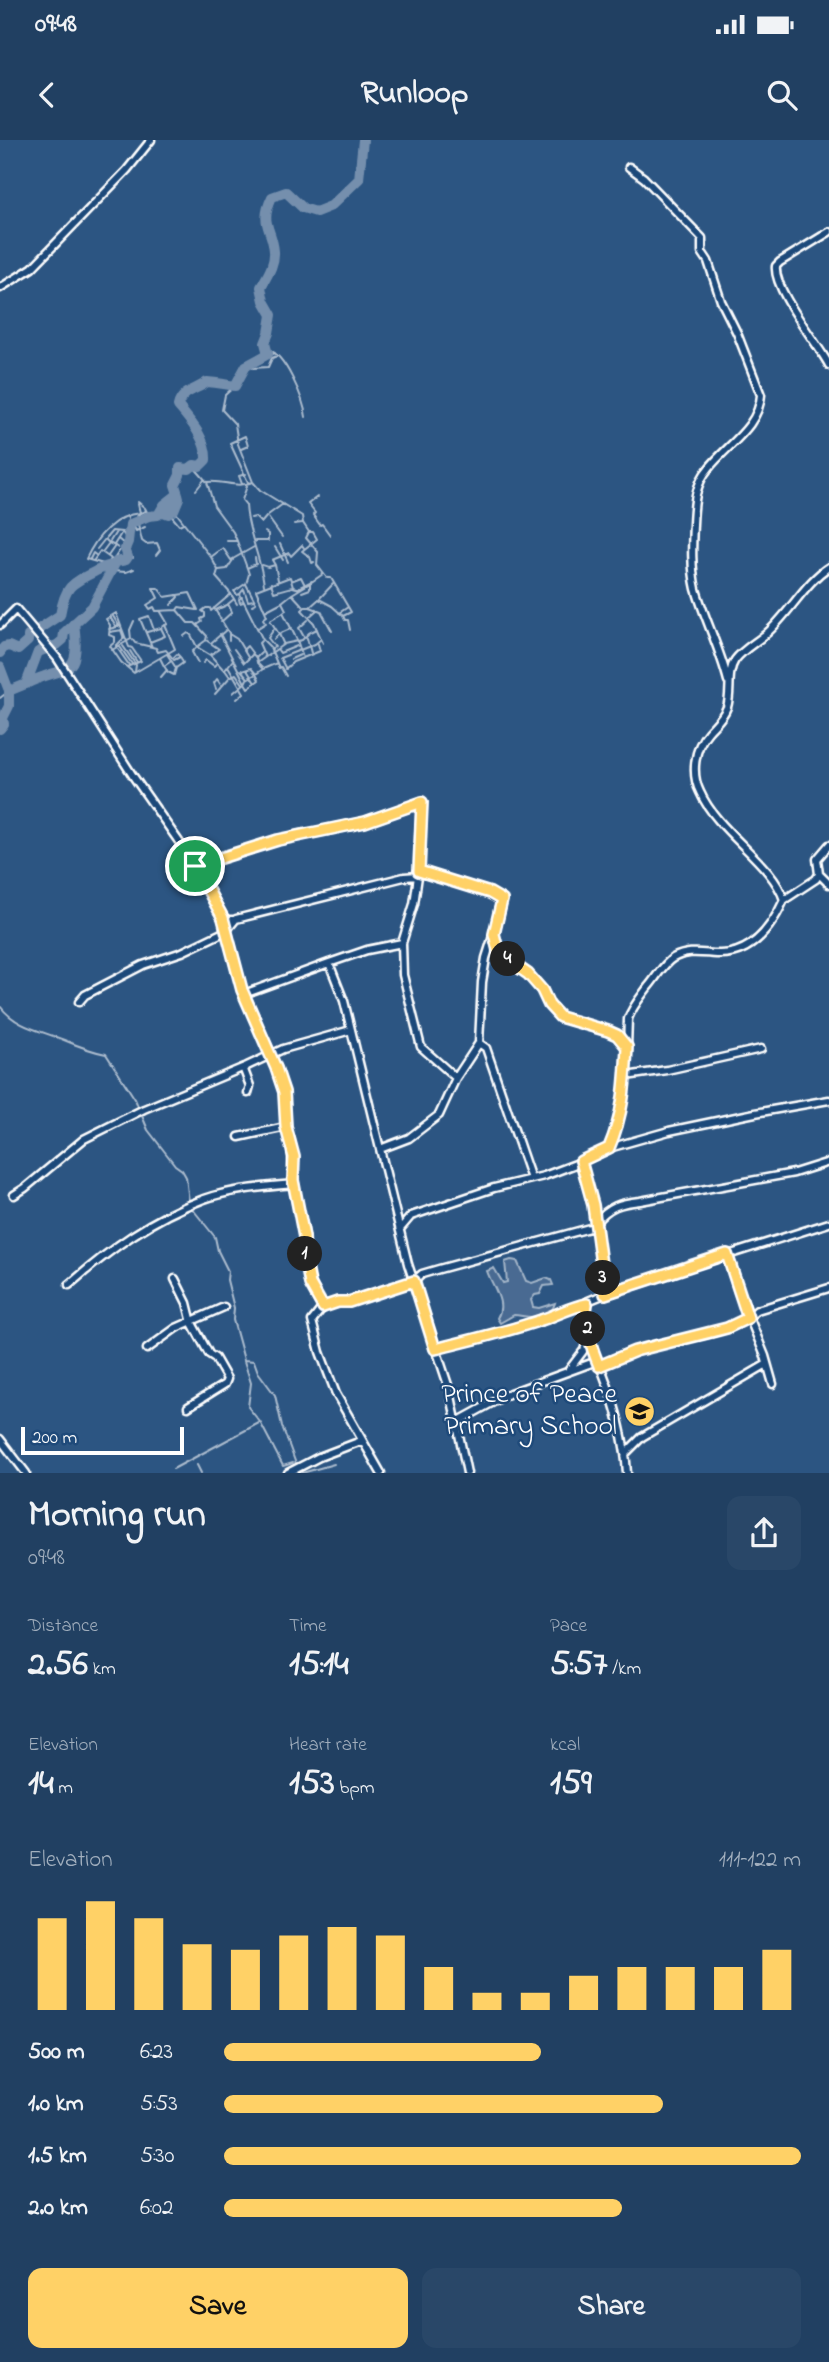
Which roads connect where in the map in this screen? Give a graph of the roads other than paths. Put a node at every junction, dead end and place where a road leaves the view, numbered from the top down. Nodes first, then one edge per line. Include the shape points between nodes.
1 (151, 140) edge
2 (629, 167) dead end
3 (829, 232) edge
4 (0, 288) edge
5 (829, 365) edge
6 (829, 568) edge
7 (0, 625) edge
8 (729, 686) junction
9 (829, 845) edge
10 (195, 866) junction
11 (418, 873) junction
12 (819, 874) junction
13 (829, 884) edge
14 (784, 900) junction
15 (223, 918) junction
16 (236, 919) junction
17 (226, 931) junction
18 (494, 934) junction
19 (402, 943) junction
20 (329, 963) junction
21 (244, 994) junction
22 (79, 1002) dead end
23 (351, 1030) junction
24 (479, 1043) junction
25 (627, 1047) junction
26 (761, 1049) dead end
27 (271, 1056) junction
28 (247, 1066) junction
29 (626, 1076) junction
30 (456, 1078) junction
31 (248, 1093) dead end
32 (829, 1100) edge
33 (286, 1127) junction
34 (239, 1137) dead end
35 (609, 1148) junction
36 (380, 1149) junction
37 (581, 1161) junction
38 (829, 1162) edge
39 (531, 1179) junction
40 (294, 1184) junction
41 (14, 1195) dead end
42 (396, 1214) junction
43 (411, 1216) junction
44 (829, 1223) edge
45 (597, 1224) junction
46 (400, 1228) junction
47 (727, 1254) junction
48 (175, 1279) dead end
49 (414, 1281) junction
50 (69, 1285) dead end
51 (829, 1288) edge
52 (605, 1294) junction
53 (587, 1304) junction
54 (224, 1307) dead end
55 (323, 1307) junction
56 (748, 1318) junction
57 (192, 1323) junction
58 (589, 1337) junction
59 (147, 1349) dead end
60 (435, 1349) junction
61 (767, 1363) junction
62 (598, 1364) junction
63 (564, 1374) junction
64 (773, 1384) dead end
65 (188, 1407) dead end
66 (457, 1422) junction
67 (0, 1439) edge
68 (361, 1441) junction
69 (625, 1454) junction
70 (26, 1473) edge
71 (288, 1473) edge
72 (381, 1473) edge
73 (467, 1473) edge
74 (627, 1473) edge

1 - 4 street via 32,268
2 - 8 street via 702,238 702,252 761,395 761,405 747,429 708,468 694,502 696,586
3 - 5 street via 780,262 775,274
6 - 8 street via 736,659
7 - 10 street via 16,609 26,619
8 - 14 street via 726,710 699,745 695,779 708,807 775,881
9 - 12 street via 817,859
10 - 11 street via 278,840 365,822 422,802
10 - 15 street
11 - 16 street
11 - 18 street via 502,900
11 - 19 street
12 - 13 street
12 - 14 street
14 - 25 street via 771,925 745,950 696,951 670,960 631,1009
15 - 16 street
15 - 17 street
16 - 17 street
17 - 21 street
17 - 22 street via 143,965
18 - 24 street via 482,982
18 - 25 street via 499,954 528,974 560,1017 617,1035
19 - 20 street
19 - 30 street via 403,975 421,1047
20 - 21 street
20 - 23 street
21 - 27 street
23 - 27 street
23 - 36 street
24 - 30 street
24 - 39 street via 486,1048
25 - 29 street
26 - 29 street
27 - 28 street
27 - 33 street via 284,1092
28 - 31 street
28 - 41 street via 84,1139
29 - 35 street via 624,1106
30 - 36 street via 434,1121 409,1138
32 - 35 street via 669,1131
33 - 34 street
33 - 40 street via 294,1157
35 - 37 street
36 - 42 street
37 - 39 street
37 - 45 street
38 - 45 street via 794,1173 619,1203 606,1210
39 - 43 street
40 - 50 street via 234,1191 190,1205 136,1232
40 - 55 street via 310,1284
42 - 43 street
42 - 46 street
43 - 46 street
44 - 47 street
45 - 49 street via 422,1274
45 - 52 street
46 - 49 street
47 - 52 street
47 - 56 street
48 - 57 street
49 - 55 street
49 - 60 street
51 - 56 street
52 - 53 street
53 - 58 street
53 - 60 street
54 - 57 street
55 - 68 street via 312,1321 320,1352
56 - 61 street
56 - 62 street
57 - 59 street via 176,1328
57 - 65 street via 227,1379
58 - 62 street
58 - 63 street
60 - 66 street
61 - 64 street
61 - 69 street via 642,1437
62 - 63 street
62 - 69 street
63 - 66 street via 509,1393
66 - 73 street
67 - 70 street
68 - 71 street
68 - 72 street
69 - 74 street

